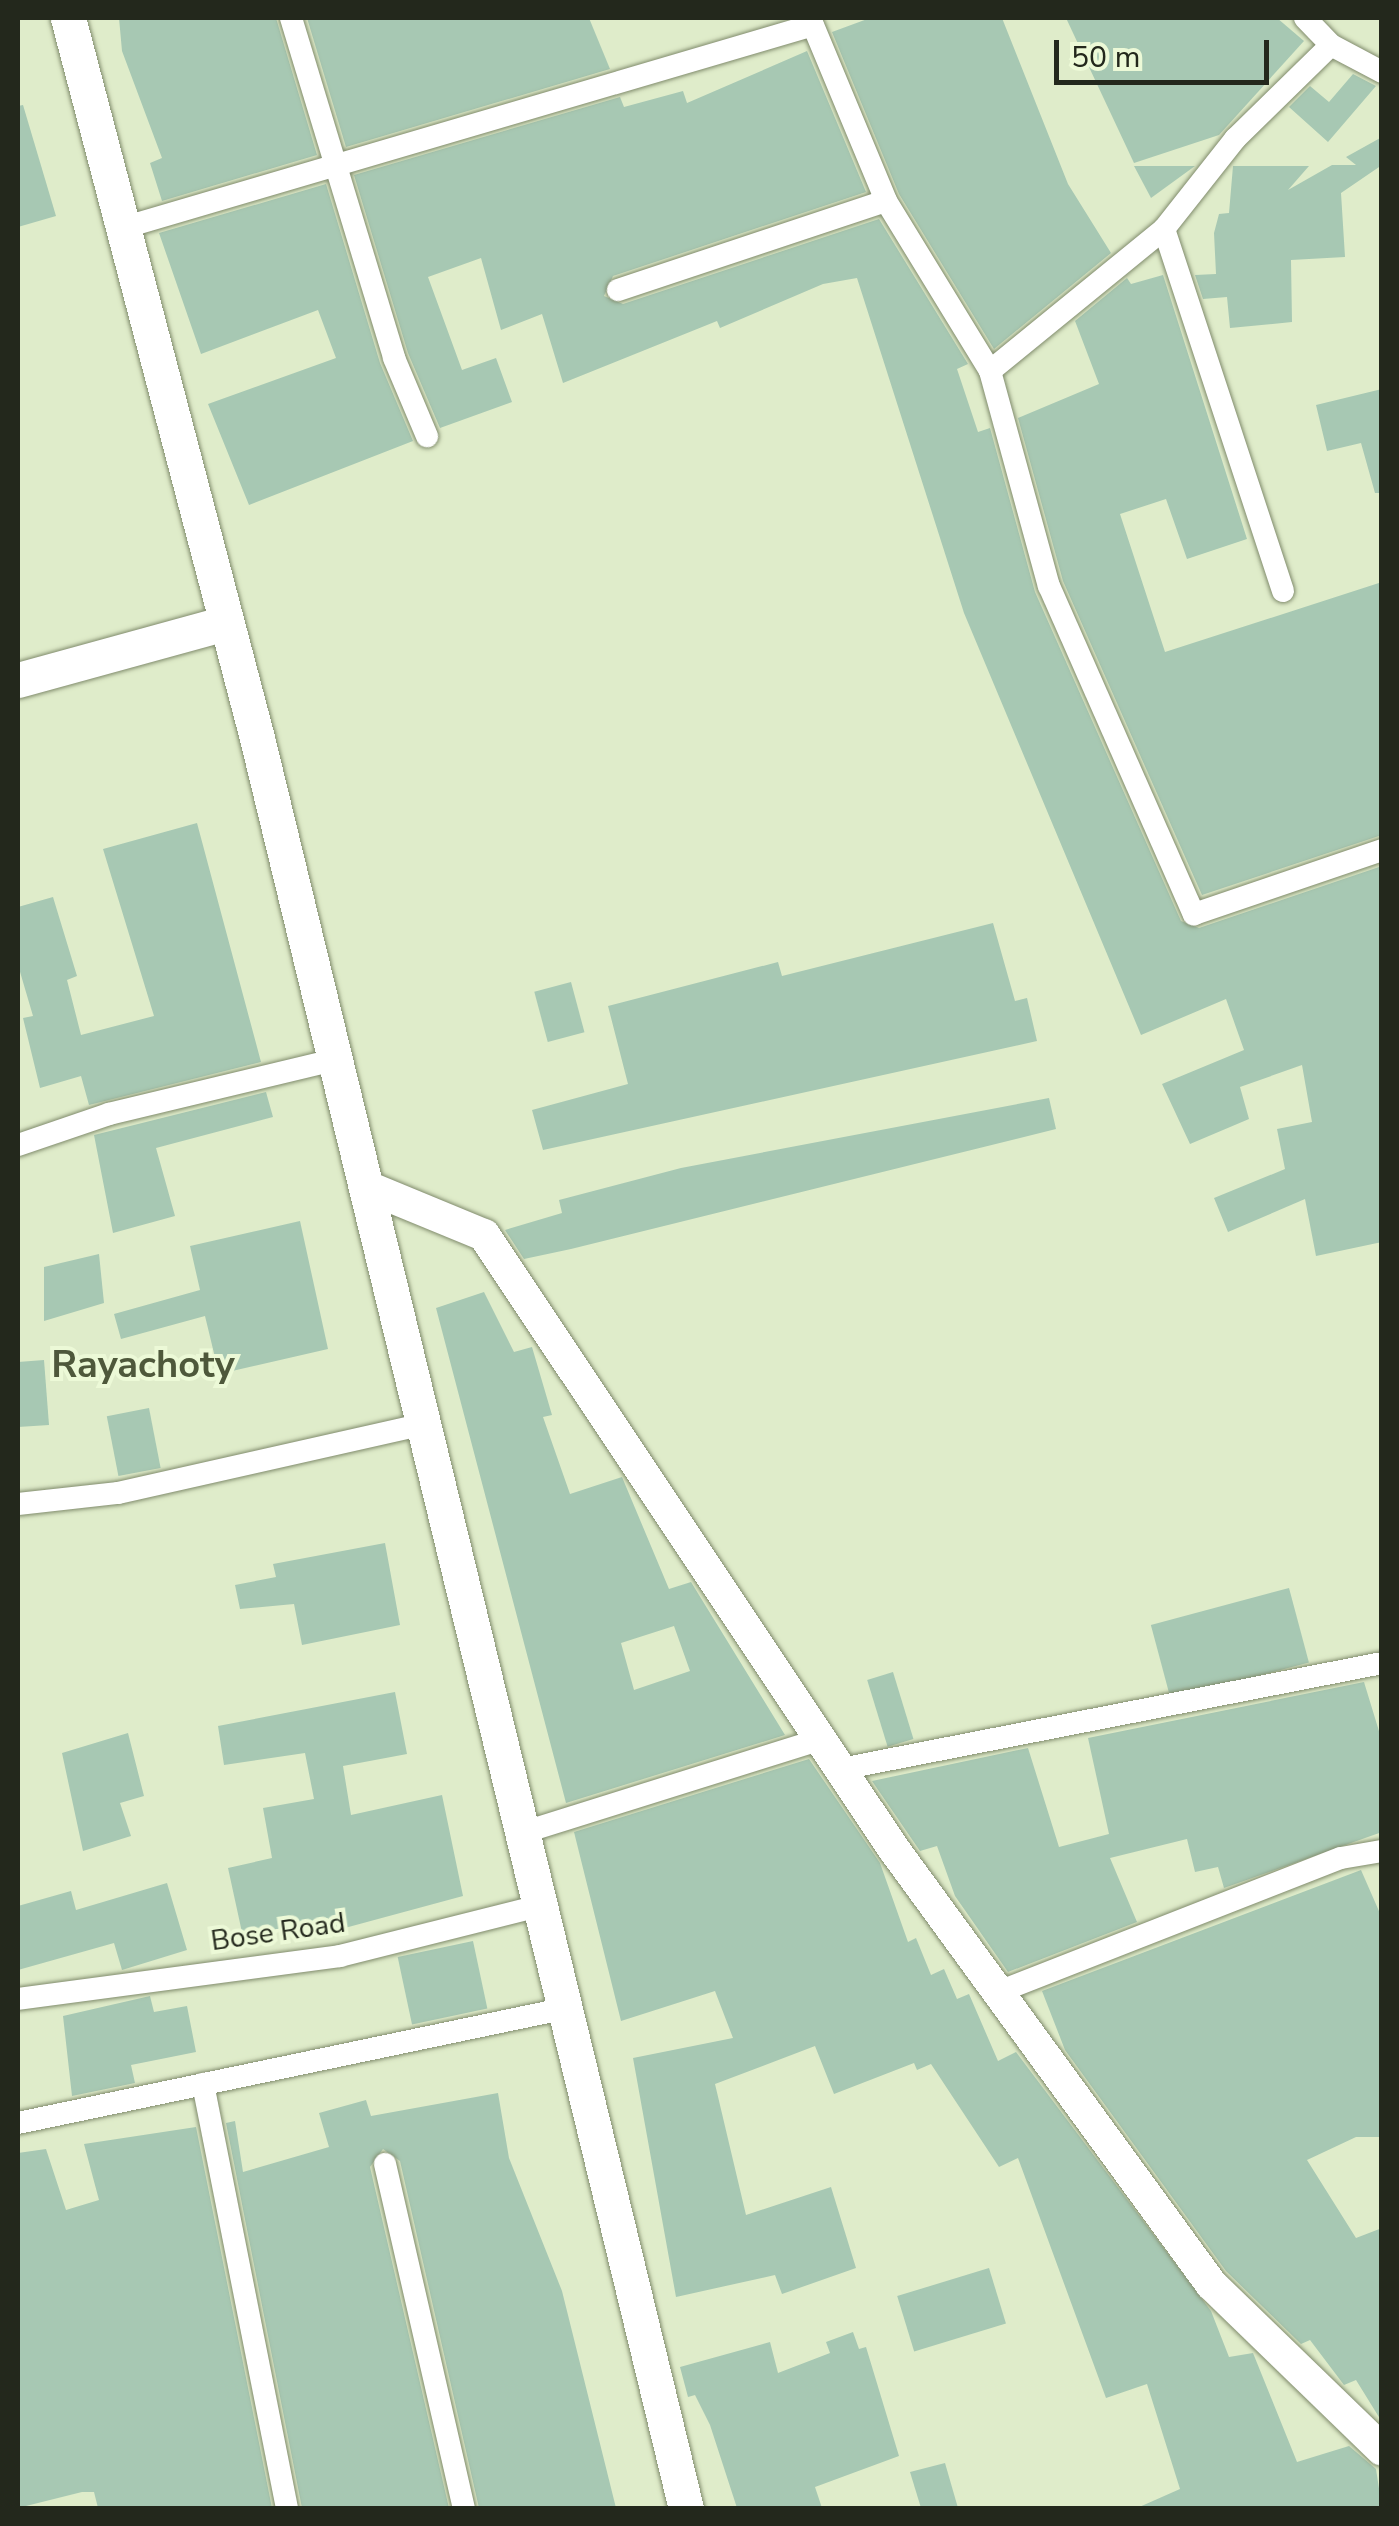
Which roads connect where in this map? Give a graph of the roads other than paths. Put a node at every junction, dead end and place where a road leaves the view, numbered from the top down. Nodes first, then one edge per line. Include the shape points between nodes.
1 (68, 18) edge
2 (291, 18) edge
3 (1305, 18) edge
4 (812, 21) edge
5 (1331, 45) junction
6 (1382, 72) edge
7 (335, 165) junction
8 (886, 201) junction
9 (119, 229) junction
10 (1164, 229) junction
11 (618, 290) dead end
12 (990, 371) junction
13 (427, 436) dead end
14 (1283, 591) dead end
15 (226, 624) junction
16 (18, 680) edge
17 (1382, 850) edge
18 (334, 1060) junction
19 (18, 1145) edge
20 (365, 1186) junction
21 (423, 1424) junction
22 (18, 1504) edge
23 (1382, 1664) edge
24 (825, 1738) junction
25 (846, 1768) junction
26 (525, 1832) junction
27 (1382, 1851) edge
28 (543, 1905) junction
29 (996, 1992) junction
30 (18, 2000) edge
31 (567, 2008) junction
32 (204, 2084) junction
33 (18, 2123) edge
34 (385, 2164) dead end
35 (1382, 2450) edge
36 (287, 2508) edge
37 (464, 2508) edge
38 (686, 2508) edge

1 - 9 main road
2 - 7 street
3 - 5 street
4 - 7 street
4 - 8 street
5 - 6 street
5 - 10 street via 1235,140
7 - 9 street
7 - 13 street via 394,358
8 - 11 street
8 - 12 street
9 - 15 main road
10 - 12 street
10 - 14 street
12 - 17 street via 1049,586 1194,914
15 - 16 main road
15 - 18 main road
18 - 19 street via 109,1114
18 - 20 main road
20 - 21 main road
20 - 24 main road via 484,1234
21 - 22 street via 118,1493
21 - 26 main road
23 - 25 street
24 - 25 main road
24 - 26 street
25 - 29 main road
26 - 28 main road
27 - 29 street via 1341,1858
28 - 30 street, Bose Road via 340,1956
28 - 31 main road
29 - 35 main road via 1211,2284
31 - 32 street
31 - 38 main road
32 - 33 street
32 - 36 street
34 - 37 street

